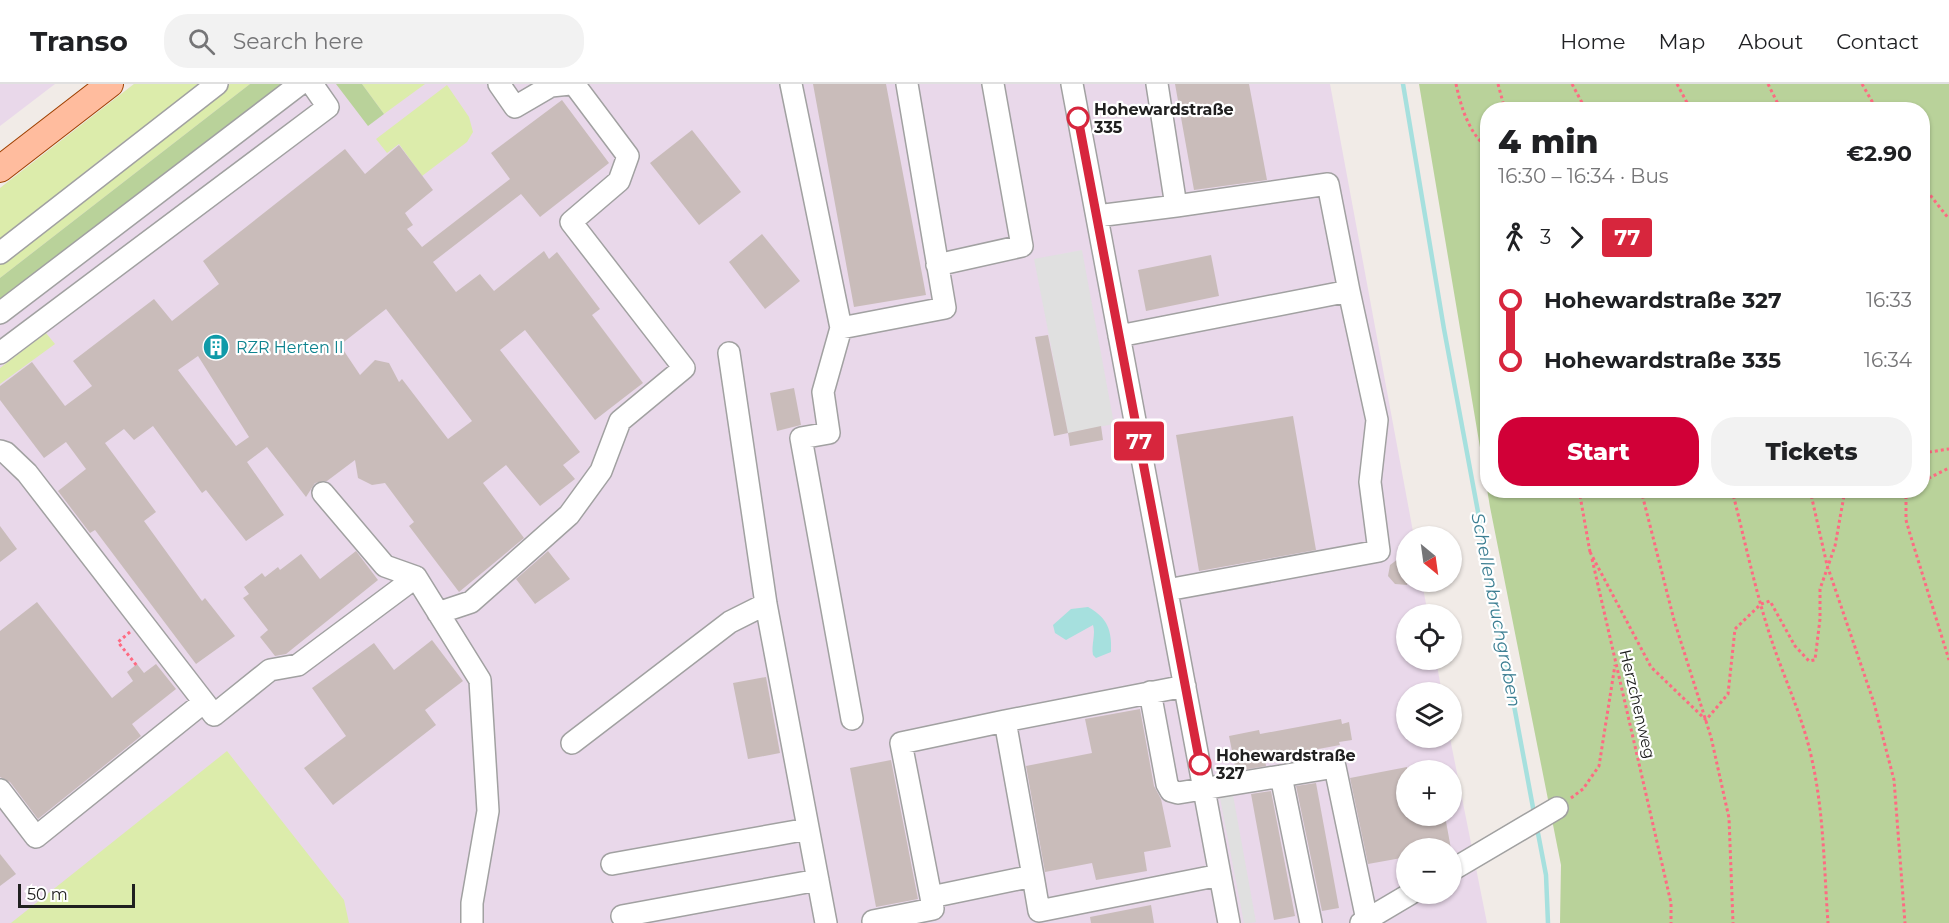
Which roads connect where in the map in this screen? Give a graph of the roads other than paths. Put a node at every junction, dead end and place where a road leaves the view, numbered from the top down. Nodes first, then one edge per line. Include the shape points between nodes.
1 (82, 84) edge
2 (110, 84) edge
3 (217, 84) edge
4 (300, 84) edge
5 (312, 84) edge
6 (499, 84) edge
7 (572, 84) edge
8 (791, 84) edge
9 (907, 84) edge
10 (993, 84) edge
11 (1072, 84) edge
12 (1157, 84) edge
13 (0, 147) edge
14 (0, 169) edge
15 (1176, 206) junction
16 (1097, 216) junction
17 (0, 253) edge
18 (937, 265) junction
19 (1348, 291) junction
20 (0, 313) edge
21 (841, 328) junction
22 (1119, 336) junction
23 (0, 353) edge
24 (729, 353) dead end
25 (0, 451) edge
26 (323, 493) dead end
27 (416, 577) junction
28 (1167, 590) junction
29 (766, 604) junction
30 (438, 613) junction
31 (1185, 686) junction
32 (1150, 692) junction
33 (204, 702) junction
34 (852, 719) dead end
35 (1005, 721) junction
36 (572, 743) dead end
37 (1281, 776) junction
38 (1204, 788) junction
39 (0, 790) edge
40 (1557, 808) road end
41 (808, 829) junction
42 (612, 864) dead end
43 (1462, 864) edge
44 (1220, 875) junction
45 (1033, 876) junction
46 (818, 880) junction
47 (931, 897) junction
48 (1396, 902) edge
49 (622, 916) dead end
50 (873, 921) dead end
51 (1364, 921) edge
52 (471, 923) edge
53 (826, 923) edge
54 (1229, 923) edge
55 (1311, 923) edge

1 - 13 main road
2 - 14 main road
3 - 17 street
4 - 20 street
5 - 23 street via 328,107
6 - 7 street via 515,107 551,86
7 - 30 street via 628,156 619,181 571,222 684,368 620,421 601,471 569,515 471,602
8 - 21 street
9 - 18 street
10 - 18 street via 1022,246
11 - 16 street
12 - 15 street
15 - 16 street
15 - 19 street via 1328,184
16 - 22 street
18 - 21 street via 945,308
19 - 22 street
19 - 28 street via 1377,420 1370,482 1379,551
21 - 34 street via 823,392 829,433 801,438
22 - 28 street
24 - 29 street
25 - 33 street via 27,473
26 - 27 street via 385,567
27 - 30 street
27 - 33 street via 298,665 270,670 214,715
28 - 31 street
29 - 36 street via 730,622
29 - 41 street
30 - 52 street via 480,680 488,811
31 - 32 street
31 - 38 street
32 - 35 street
32 - 38 street via 1167,784 1178,793
33 - 39 street via 36,837
35 - 45 street
35 - 47 street via 901,743
37 - 38 street
37 - 51 street via 1335,767
37 - 55 street
38 - 44 street
40 - 43 street
41 - 42 street
41 - 46 street
44 - 45 street via 1039,911
44 - 54 street
45 - 47 street
46 - 49 street
46 - 53 street
47 - 50 street via 933,909
48 - 51 street

